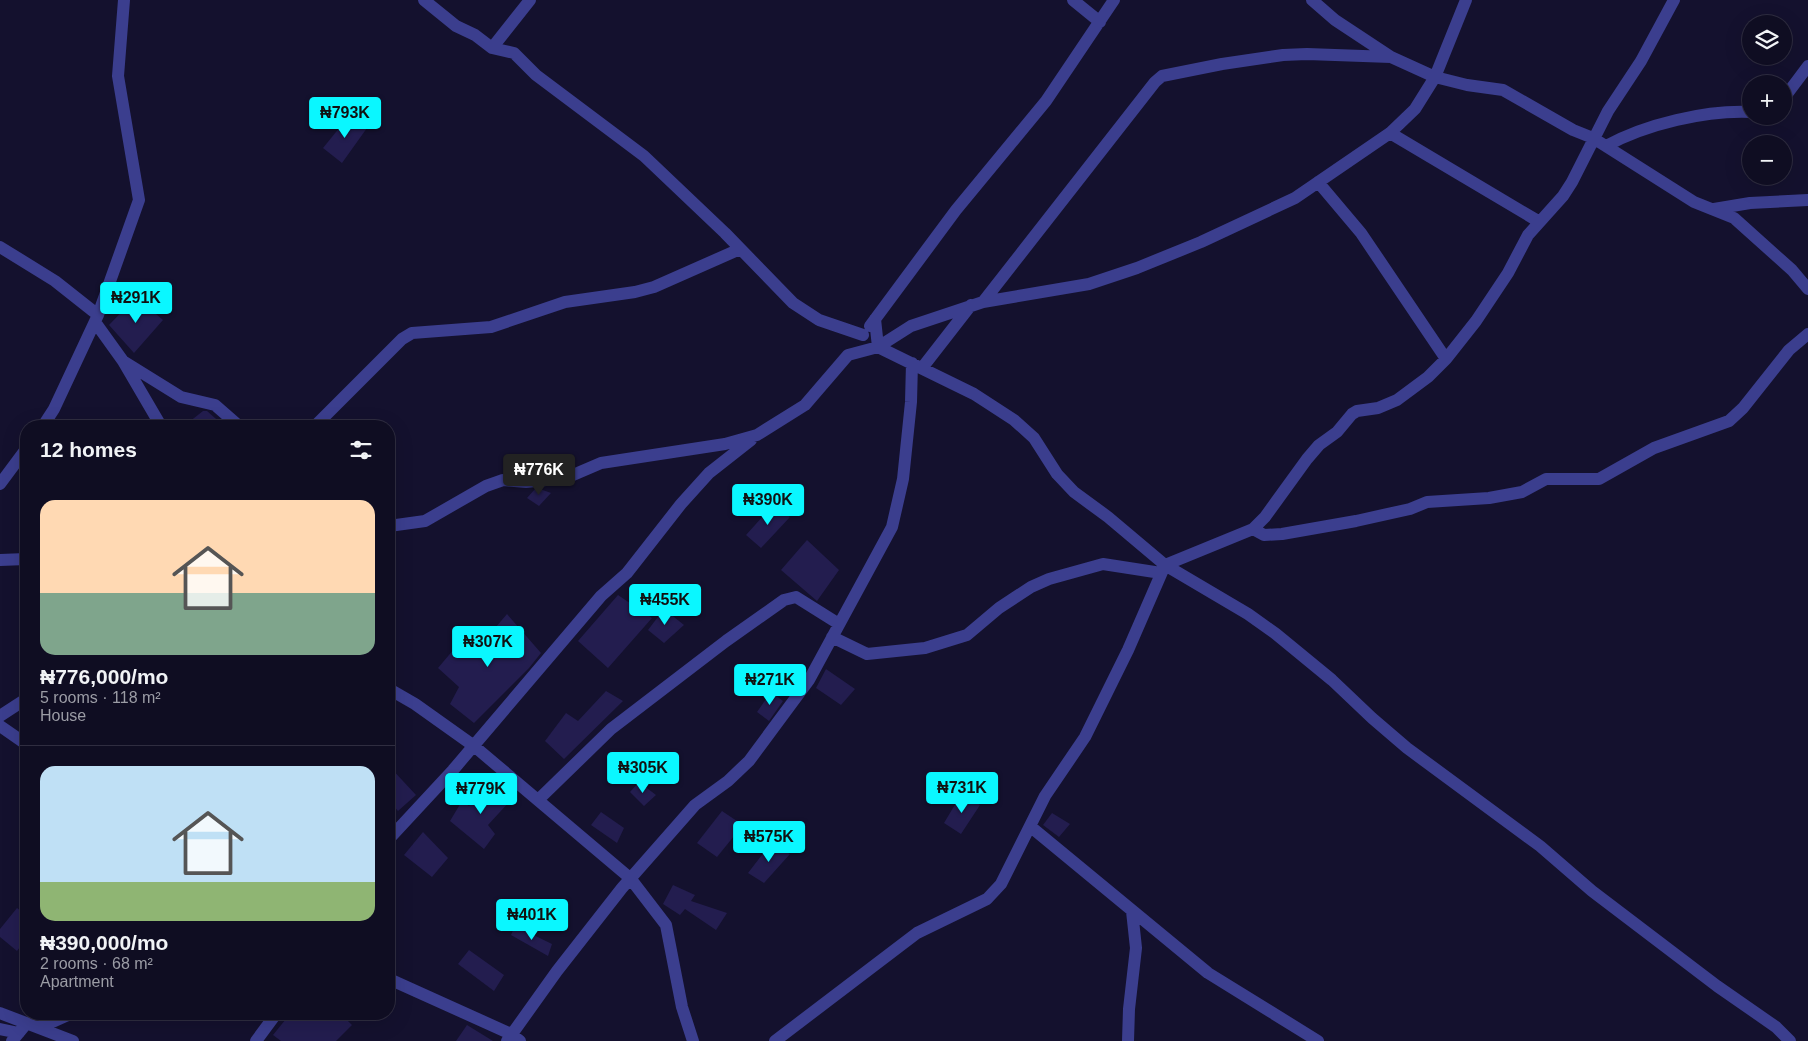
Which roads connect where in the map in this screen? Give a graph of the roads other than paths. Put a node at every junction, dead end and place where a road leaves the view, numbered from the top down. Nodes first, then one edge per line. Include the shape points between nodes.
1 (124, 0) edge
2 (424, 0) edge
3 (530, 0) edge
4 (1073, 0) edge
5 (1114, 0) edge
6 (1312, 0) edge
7 (1466, 0) edge
8 (1674, 0) edge
9 (1100, 22) junction
10 (492, 48) junction
11 (1390, 57) junction
12 (1808, 66) edge
13 (1435, 77) junction
14 (1792, 87) edge
15 (1742, 112) edge
16 (1390, 133) junction
17 (1593, 138) junction
18 (1606, 146) junction
19 (1318, 182) junction
20 (1808, 200) edge
21 (1711, 210) junction
22 (1538, 221) junction
23 (0, 247) edge
24 (740, 249) junction
25 (1808, 289) edge
26 (977, 303) junction
27 (97, 319) junction
28 (875, 319) junction
29 (1808, 334) edge
30 (863, 335) junction
31 (878, 347) junction
32 (848, 355) junction
33 (1446, 359) junction
34 (123, 361) junction
35 (917, 365) junction
36 (47, 420) edge
37 (157, 420) edge
38 (232, 420) edge
39 (321, 420) edge
40 (757, 435) junction
41 (20, 456) edge
42 (1, 480) edge
43 (395, 525) edge
44 (1253, 530) junction
45 (20, 559) edge
46 (0, 560) edge
47 (1163, 569) junction
48 (839, 624) junction
49 (832, 637) junction
50 (395, 692) edge
51 (20, 704) edge
52 (0, 716) edge
53 (0, 726) edge
54 (20, 740) edge
55 (474, 746) junction
56 (538, 800) junction
57 (1031, 827) junction
58 (395, 832) edge
59 (630, 878) junction
60 (1132, 911) junction
61 (395, 981) edge
62 (0, 1012) edge
63 (57, 1020) edge
64 (272, 1020) edge
65 (39, 1028) junction
66 (0, 1029) edge
67 (19, 1032) edge
68 (512, 1039) edge
69 (74, 1041) edge
70 (256, 1041) edge
71 (693, 1041) edge
72 (775, 1041) edge
73 (1128, 1041) edge
74 (1318, 1041) edge
75 (1790, 1041) edge

1 - 27 street via 118,76 139,200
2 - 10 street via 456,26 476,35
3 - 10 street
4 - 9 street
5 - 9 street
6 - 11 street via 1335,20
7 - 13 street
8 - 17 street
9 - 28 street via 1046,101 956,210
10 - 24 street via 514,53 536,75 644,156
11 - 13 street
11 - 26 street via 1307,54 1222,64 1162,76
12 - 14 street
13 - 16 street via 1415,110
13 - 17 street via 1503,90
15 - 18 street via 1715,112 1673,121
16 - 19 street
16 - 22 street
17 - 18 street
17 - 22 street via 1568,189
18 - 21 street
19 - 26 street via 1294,198 1250,219 1137,268 1088,284
19 - 33 street via 1361,233
20 - 21 street via 1750,203
21 - 25 street via 1734,218 1744,226
22 - 33 street via 1476,321
23 - 27 street via 55,280
24 - 30 street via 793,303 835,327
24 - 39 street via 654,287 635,292 565,302 491,327 412,333 402,339
26 - 31 street via 911,326
26 - 35 street
27 - 34 street
27 - 36 street
28 - 30 street
28 - 31 street
29 - 44 street via 1789,350 1744,408 1729,421 1654,448 1599,479 1546,479 1522,492 1489,498 1436,501 1356,521 1282,534 1264,535
30 - 32 street
31 - 32 street
31 - 35 street
32 - 40 street via 805,404
33 - 44 street via 1397,400 1352,414 1338,432 1319,445 1307,459
34 - 37 street
34 - 38 street via 181,397 215,405
35 - 47 street via 974,394 1014,420 1034,438 1057,474 1074,492 1108,517
35 - 48 street via 899,505 892,527
40 - 43 street via 726,444 601,463 566,478 526,482 503,480 486,486 425,521
40 - 55 street via 720,462 681,504 627,572 601,596
41 - 42 street
44 - 47 street
45 - 46 street
47 - 49 street via 1103,564 1049,579 999,608 967,635 925,648 867,654
47 - 57 street via 1085,737 1045,796
47 - 75 street via 1248,614 1276,634 1401,743 1540,846 1592,891 1776,1027
48 - 49 street
48 - 56 street via 796,597 784,600 611,729
49 - 59 street via 796,701 749,761 695,805
50 - 55 street
51 - 52 street
53 - 54 street
55 - 56 street
55 - 58 street
56 - 59 street
57 - 60 street
57 - 72 street via 1001,884 987,899 917,933
59 - 68 street via 557,971
59 - 71 street via 666,925 682,1008
60 - 73 street via 1136,948
60 - 74 street via 1208,973
61 - 68 street
62 - 67 street
63 - 65 street
64 - 70 street
65 - 67 street
65 - 69 street
66 - 67 street

